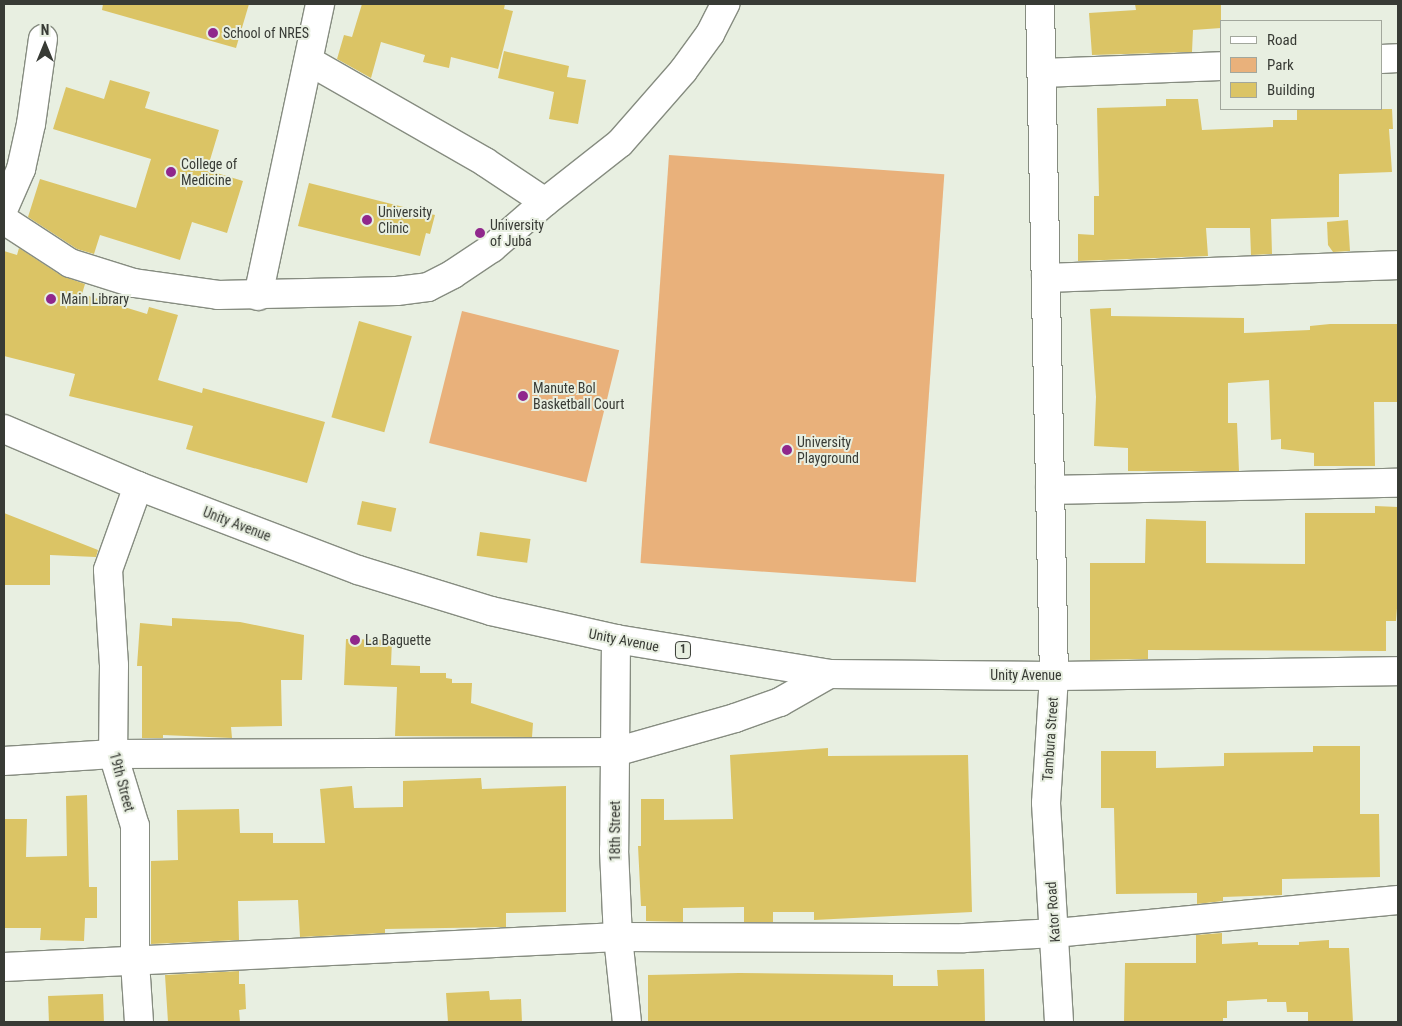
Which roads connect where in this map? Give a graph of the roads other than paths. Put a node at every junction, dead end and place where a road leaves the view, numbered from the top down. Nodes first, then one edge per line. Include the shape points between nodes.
1 (320, 4) edge
2 (725, 4) edge
3 (1040, 4) edge
4 (43, 39) dead end
5 (1398, 58) edge
6 (1382, 59) edge
7 (309, 61) junction
8 (1220, 66) edge
9 (1042, 73) junction
10 (545, 202) junction
11 (4, 208) edge
12 (4, 220) edge
13 (1398, 265) edge
14 (1046, 278) junction
15 (258, 296) junction
16 (4, 429) edge
17 (1398, 483) edge
18 (138, 486) junction
19 (1050, 490) junction
20 (616, 639) junction
21 (1398, 671) edge
22 (829, 674) junction
23 (1054, 676) junction
24 (615, 752) junction
25 (113, 754) junction
26 (4, 761) edge
27 (1046, 803) joint
28 (1398, 900) edge
29 (1055, 933) junction
30 (618, 938) junction
31 (134, 962) junction
32 (4, 967) edge
33 (139, 1022) edge
34 (627, 1022) edge
35 (1059, 1022) edge

1 - 7 street
2 - 10 street via 710,34 683,71 620,143
3 - 9 street, Tambura Street
4 - 11 street via 32,124 21,169
5 - 6 street
7 - 10 street via 486,162
7 - 15 street
8 - 9 street
9 - 14 street, Tambura Street
10 - 15 street via 492,248 428,287
12 - 15 street via 70,263 105,276 218,295
13 - 14 street
14 - 19 street, Tambura Street
16 - 18 street, Unity Avenue / 1
17 - 19 street
18 - 20 street, Unity Avenue / 1 via 358,570 491,611
18 - 25 street, 19th Street via 108,570 114,665
19 - 23 street, Tambura Street
20 - 22 street, Unity Avenue / 1
20 - 24 street, 18th Street
21 - 23 street, Unity Avenue / 1
22 - 23 street, Unity Avenue / 1
22 - 24 street via 780,702
23 - 27 street, Tambura Street
24 - 25 street
24 - 30 street, 18th Street via 614,850
25 - 26 street
25 - 31 street, 19th Street via 134,826
27 - 29 street, Kator Road
28 - 29 street
29 - 30 street via 964,938
29 - 35 street, Kator Road
30 - 31 street
30 - 34 street, 18th Street
31 - 32 street
31 - 33 street, 19th Street

